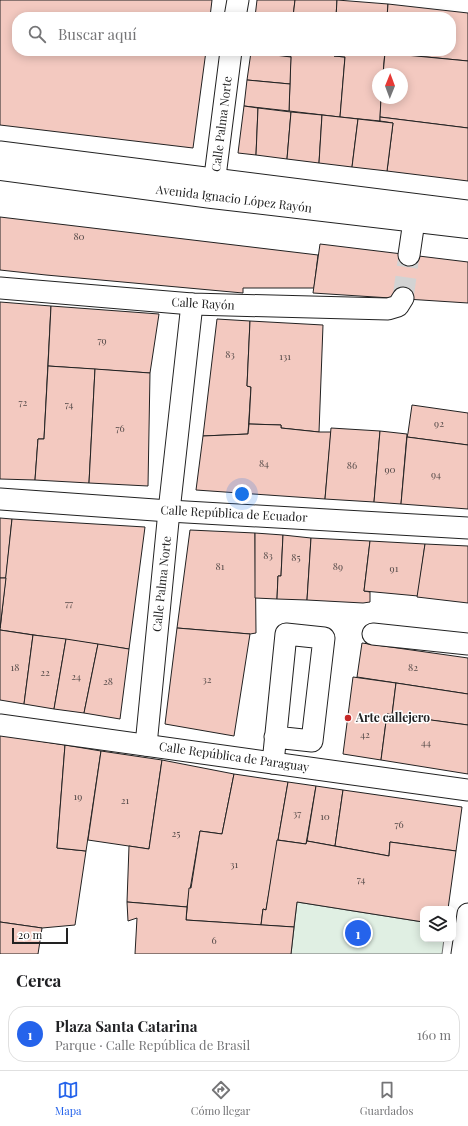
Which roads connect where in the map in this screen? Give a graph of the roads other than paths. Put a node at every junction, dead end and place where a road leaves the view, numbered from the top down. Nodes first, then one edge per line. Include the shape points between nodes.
1 (238, 0) edge
2 (236, 12) edge
3 (230, 56) edge
4 (0, 152) edge
5 (0, 169) edge
6 (214, 188) junction
7 (468, 211) edge
8 (414, 221) junction
9 (468, 227) edge
10 (409, 254) tunnel mouth
11 (0, 288) edge
12 (403, 298) dead end
13 (192, 304) junction
14 (0, 499) edge
15 (169, 511) junction
16 (468, 528) edge
17 (373, 634) dead end
18 (468, 644) edge
19 (0, 725) edge
20 (275, 737) junction
21 (146, 745) junction
22 (273, 763) junction
23 (468, 790) edge
24 (468, 914) edge
25 (462, 954) edge

1 - 2 street
3 - 6 street, Calle Palma Norte
4 - 6 street
5 - 6 main road, Avenida Ignacio López Rayón
6 - 7 street
6 - 8 main road, Avenida Ignacio López Rayón
8 - 9 main road, Avenida Ignacio López Rayón
8 - 10 street
11 - 13 street, Calle Rayón
12 - 13 street, Calle Rayón via 398,306 388,309
13 - 15 street, Calle Palma Norte
14 - 15 street, Calle República de Ecuador
15 - 16 street, Calle República de Ecuador
15 - 21 street, Calle Palma Norte
17 - 18 street
19 - 21 street, Calle República de Paraguay
20 - 20 street via 286,634 324,638 312,741
20 - 22 street
21 - 22 street, Calle República de Paraguay
22 - 23 street, Calle República de Paraguay
24 - 25 street

